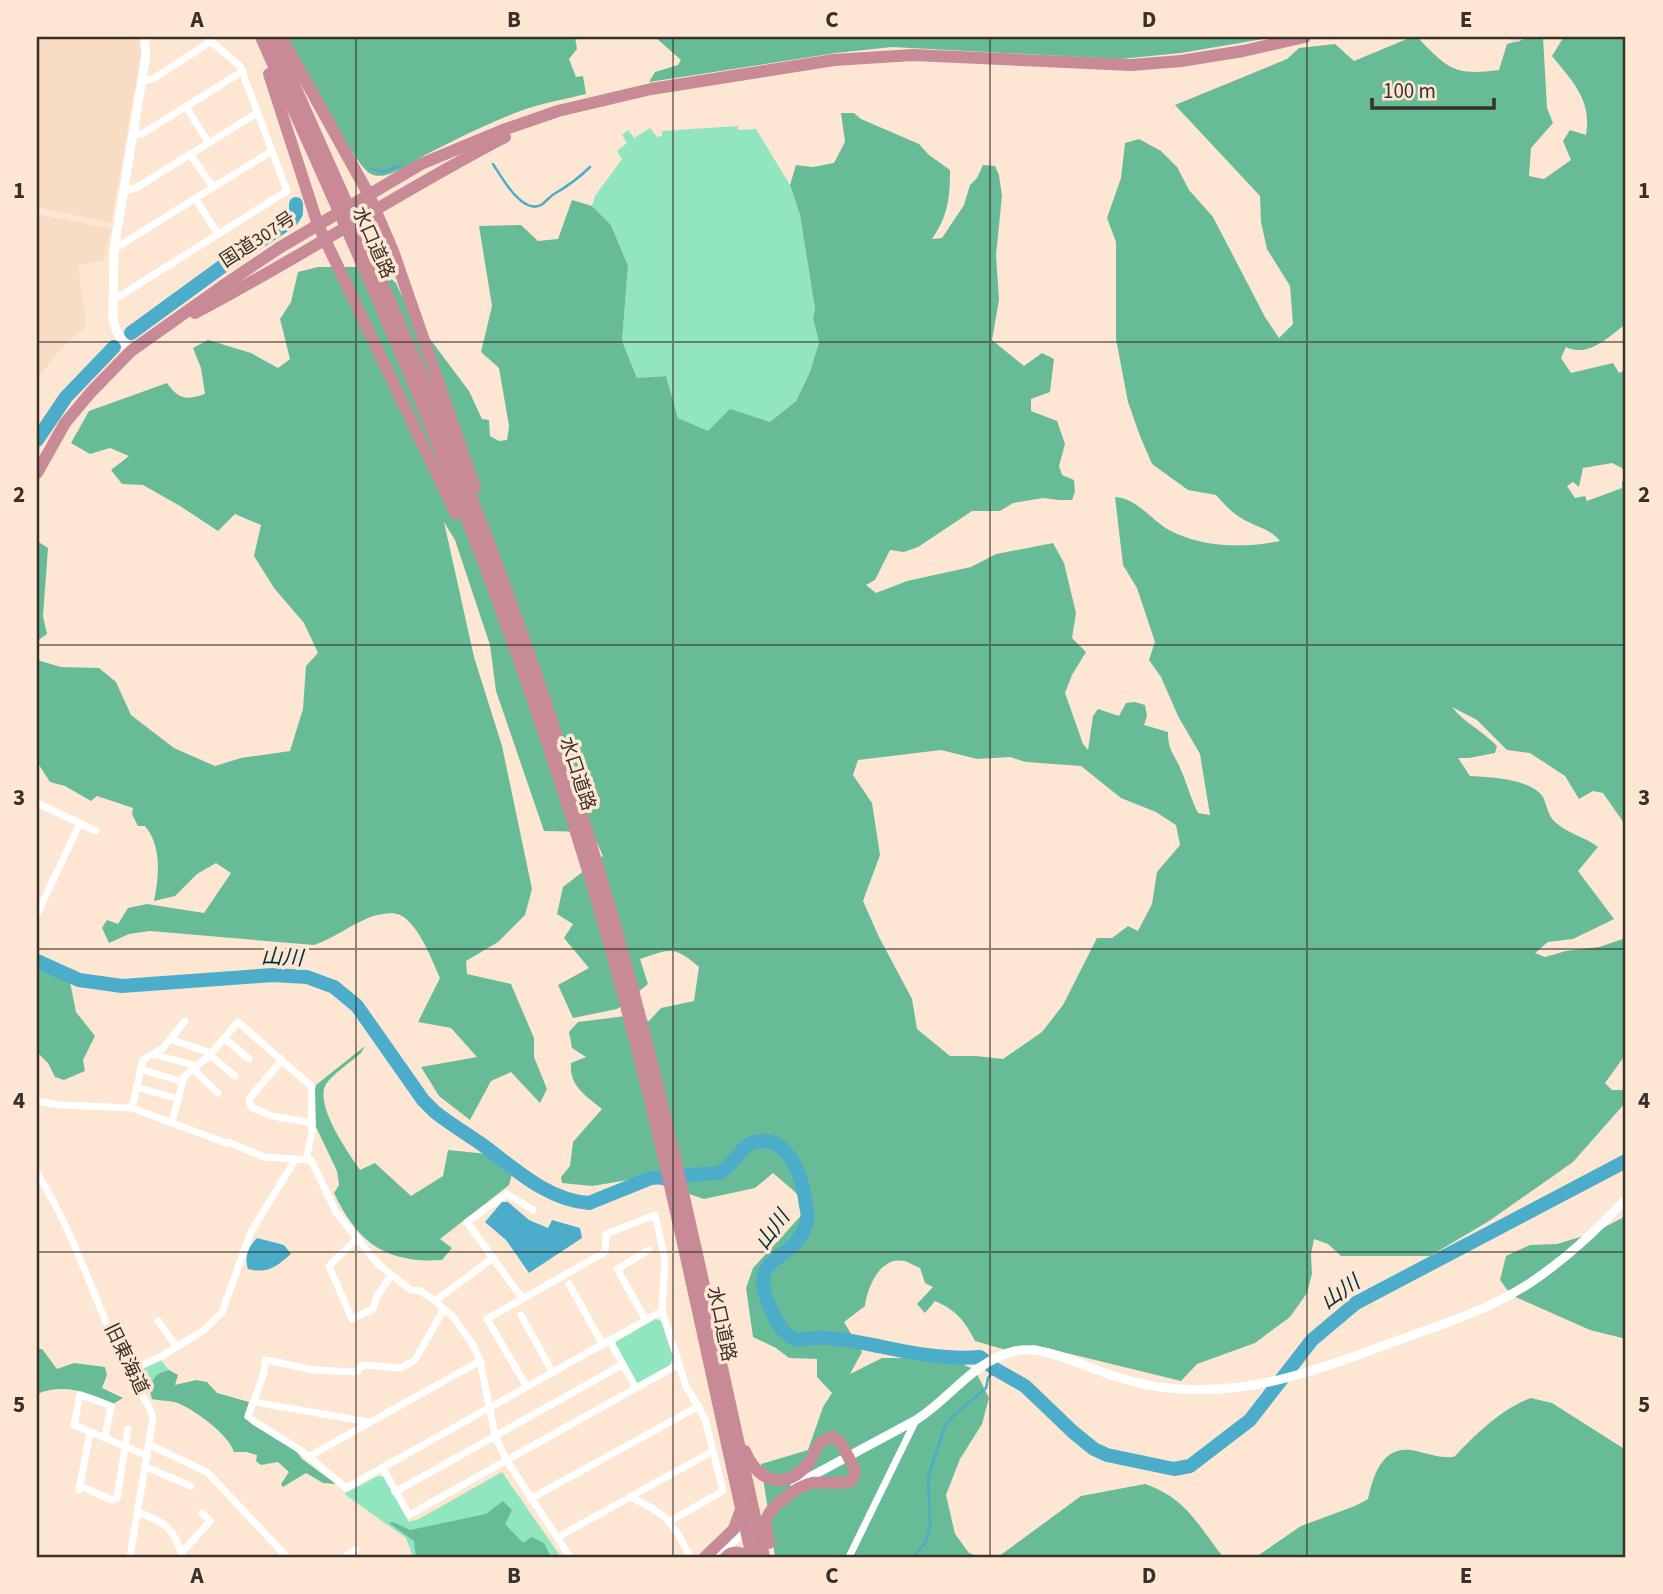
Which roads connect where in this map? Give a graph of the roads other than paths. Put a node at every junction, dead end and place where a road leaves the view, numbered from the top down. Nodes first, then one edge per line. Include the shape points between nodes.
1 (145, 37) edge
2 (258, 37) edge
3 (273, 37) edge
4 (282, 37) edge
5 (1305, 37) edge
6 (208, 39) edge
7 (243, 71) junction
8 (142, 81) junction
9 (186, 107) junction
10 (257, 113) junction
11 (527, 123) junction
12 (133, 134) junction
13 (208, 142) junction
14 (272, 150) junction
15 (190, 153) junction
16 (357, 170) junction
17 (392, 181) junction
18 (213, 187) junction
19 (123, 191) junction
20 (369, 195) junction
21 (195, 198) junction
22 (340, 202) junction
23 (375, 209) junction
24 (318, 225) junction
25 (354, 232) junction
26 (218, 234) junction
27 (324, 240) junction
28 (114, 249) junction
29 (112, 301) junction
30 (173, 323) junction
31 (131, 351) junction
32 (37, 472) edge
33 (485, 535) junction
34 (485, 569) junction
35 (37, 803) edge
36 (80, 823) junction
37 (96, 831) dead end
38 (37, 914) edge
39 (185, 1021) dead end
40 (224, 1038) junction
41 (170, 1039) junction
42 (152, 1054) junction
43 (211, 1054) junction
44 (249, 1059) dead end
45 (282, 1060) junction
46 (194, 1068) junction
47 (140, 1069) junction
48 (235, 1076) dead end
49 (183, 1082) junction
50 (136, 1087) junction
51 (218, 1093) dead end
52 (178, 1099) junction
53 (37, 1101) edge
54 (132, 1108) junction
55 (173, 1122) junction
56 (312, 1123) junction
57 (306, 1159) junction
58 (295, 1160) junction
59 (670, 1160) junction
60 (37, 1173) edge
61 (678, 1195) junction
62 (1626, 1199) edge
63 (533, 1210) dead end
64 (357, 1238) junction
65 (649, 1250) dead end
66 (493, 1258) junction
67 (391, 1276) junction
68 (569, 1284) dead end
69 (522, 1298) junction
70 (435, 1301) junction
71 (444, 1309) junction
72 (662, 1311) junction
73 (521, 1315) dead end
74 (646, 1320) junction
75 (158, 1321) dead end
76 (606, 1343) junction
77 (177, 1347) junction
78 (480, 1361) junction
79 (679, 1364) junction
80 (622, 1365) junction
81 (127, 1372) junction
82 (553, 1373) junction
83 (527, 1387) junction
84 (636, 1388) junction
85 (254, 1402) junction
86 (699, 1406) junction
87 (489, 1408) junction
88 (916, 1420) junction
89 (369, 1422) junction
90 (128, 1429) dead end
91 (90, 1432) junction
92 (495, 1436) junction
93 (105, 1437) junction
94 (737, 1439) junction
95 (150, 1445) junction
96 (125, 1446) junction
97 (713, 1451) junction
98 (148, 1455) junction
99 (848, 1455) junction
100 (308, 1457) junction
101 (507, 1461) junction
102 (146, 1467) junction
103 (382, 1467) junction
104 (191, 1486) dead end
105 (396, 1492) junction
106 (630, 1497) junction
107 (530, 1499) junction
108 (741, 1509) junction
109 (763, 1510) dead end
110 (138, 1512) junction
111 (202, 1514) dead end
112 (670, 1521) junction
113 (741, 1533) dead end
114 (558, 1537) junction
115 (355, 1550) dead end
116 (181, 1554) edge
117 (130, 1557) edge
118 (287, 1557) edge
119 (345, 1557) edge
120 (570, 1557) edge
121 (690, 1557) edge
122 (705, 1557) edge
123 (717, 1557) edge
124 (726, 1557) edge
125 (750, 1557) edge
126 (764, 1557) edge
127 (771, 1557) edge
128 (849, 1557) edge

1 - 8 street
2 - 22 highway, 水口道路
2 - 24 highway
3 - 22 highway, 水口道路
4 - 16 highway
5 - 11 highway via 1230,53 1131,65 925,56 834,60 605,98
6 - 7 street
6 - 8 street via 153,79
7 - 9 street
7 - 10 street
8 - 12 street
9 - 12 street via 142,134
9 - 13 street
10 - 13 street
10 - 14 street
11 - 17 highway, 国道307号 via 453,150
11 - 23 highway, 国道307号
12 - 19 street
13 - 15 street
14 - 18 street
14 - 26 street via 288,191
15 - 18 street
15 - 19 street via 136,188
16 - 17 highway via 372,181
16 - 20 highway
17 - 20 highway, 国道307号
18 - 21 street
19 - 28 street
20 - 23 highway
20 - 24 highway, 国道307号
21 - 26 street
21 - 28 street
22 - 25 highway, 水口道路
23 - 27 highway, 国道307号
23 - 33 highway via 482,508 488,527
24 - 27 highway
24 - 30 highway, 国道307号
25 - 33 highway, 水口道路 via 436,410
25 - 34 highway, 水口道路
26 - 29 street
27 - 30 highway, 国道307号
27 - 34 highway
28 - 29 street
29 - 31 street via 117,333
30 - 31 highway, 国道307号
31 - 32 highway, 国道307号 via 65,423
33 - 59 highway, 水口道路 via 597,863 647,1040
34 - 59 highway, 水口道路 via 589,873
35 - 36 street
36 - 37 street
36 - 38 street
39 - 41 street
40 - 43 street
40 - 44 street
40 - 45 street via 238,1022
41 - 42 street
41 - 43 street
42 - 46 street
42 - 47 street via 142,1060
43 - 46 street
43 - 48 street
45 - 56 street via 311,1086
45 - 56 street via 249,1099 251,1107
46 - 49 street
46 - 51 street
47 - 49 street
47 - 50 street
49 - 52 street
50 - 52 street
50 - 54 street
52 - 55 street
53 - 54 street
54 - 55 street
55 - 58 street via 264,1157
56 - 57 street
57 - 58 street
57 - 64 street via 311,1160 336,1212
58 - 77 street via 251,1231 222,1312
59 - 61 highway, 水口道路
60 - 81 street, 旧東海道 via 66,1224
61 - 94 highway, 水口道路
61 - 108 highway, 水口道路
62 - 88 street via 1577,1248 1507,1296 1293,1378 1220,1390 1167,1388 1035,1350 1014,1351 981,1366
63 - 66 street via 507,1194 467,1222
64 - 67 street
64 - 67 street via 329,1266 352,1319 373,1309
65 - 74 street via 617,1269
66 - 69 street
66 - 70 street
67 - 70 street
68 - 76 street
69 - 72 street via 605,1252 606,1234 655,1215 665,1260
69 - 83 street via 487,1319
70 - 71 street
71 - 78 street
71 - 85 street via 410,1364 401,1368 362,1365 358,1372 314,1370 266,1360
72 - 74 street
72 - 79 street
73 - 82 street
74 - 76 street
75 - 77 street
76 - 80 street
76 - 82 street
77 - 81 street
78 - 87 street
78 - 89 street
79 - 84 street
79 - 86 street
80 - 84 street
80 - 92 street
81 - 95 street, 旧東海道 via 151,1408
82 - 83 street
83 - 87 street
84 - 101 street
85 - 89 street
85 - 100 street via 248,1416
86 - 97 street
86 - 107 street
87 - 92 street
87 - 103 street
88 - 99 street
88 - 128 street
89 - 100 street
90 - 96 street
91 - 93 street
91 - 93 street via 74,1425 80,1395 111,1406
91 - 96 street via 79,1488 111,1500 117,1497
92 - 101 street
92 - 105 street
93 - 96 street
94 - 99 highway via 755,1470 774,1480 801,1470 819,1443 830,1437 839,1440
94 - 126 highway, 水口道路
95 - 98 street, 旧東海道
95 - 118 street via 206,1472
96 - 98 street
97 - 106 street
97 - 112 street via 723,1491
98 - 102 street, 旧東海道
99 - 109 street via 790,1488
99 - 127 highway via 855,1473 851,1481 811,1483 772,1511 766,1521
100 - 103 street via 346,1488
101 - 105 street via 409,1515
101 - 107 street
102 - 104 street
102 - 110 street, 旧東海道
103 - 105 street
106 - 112 street
106 - 114 street
107 - 114 street
108 - 122 highway via 734,1529
108 - 125 highway, 水口道路
110 - 116 street via 163,1522 174,1533
110 - 117 street, 旧東海道
111 - 116 street via 211,1521
112 - 121 street
113 - 123 street
114 - 120 street
115 - 119 street
124 - 125 highway via 737,1552

